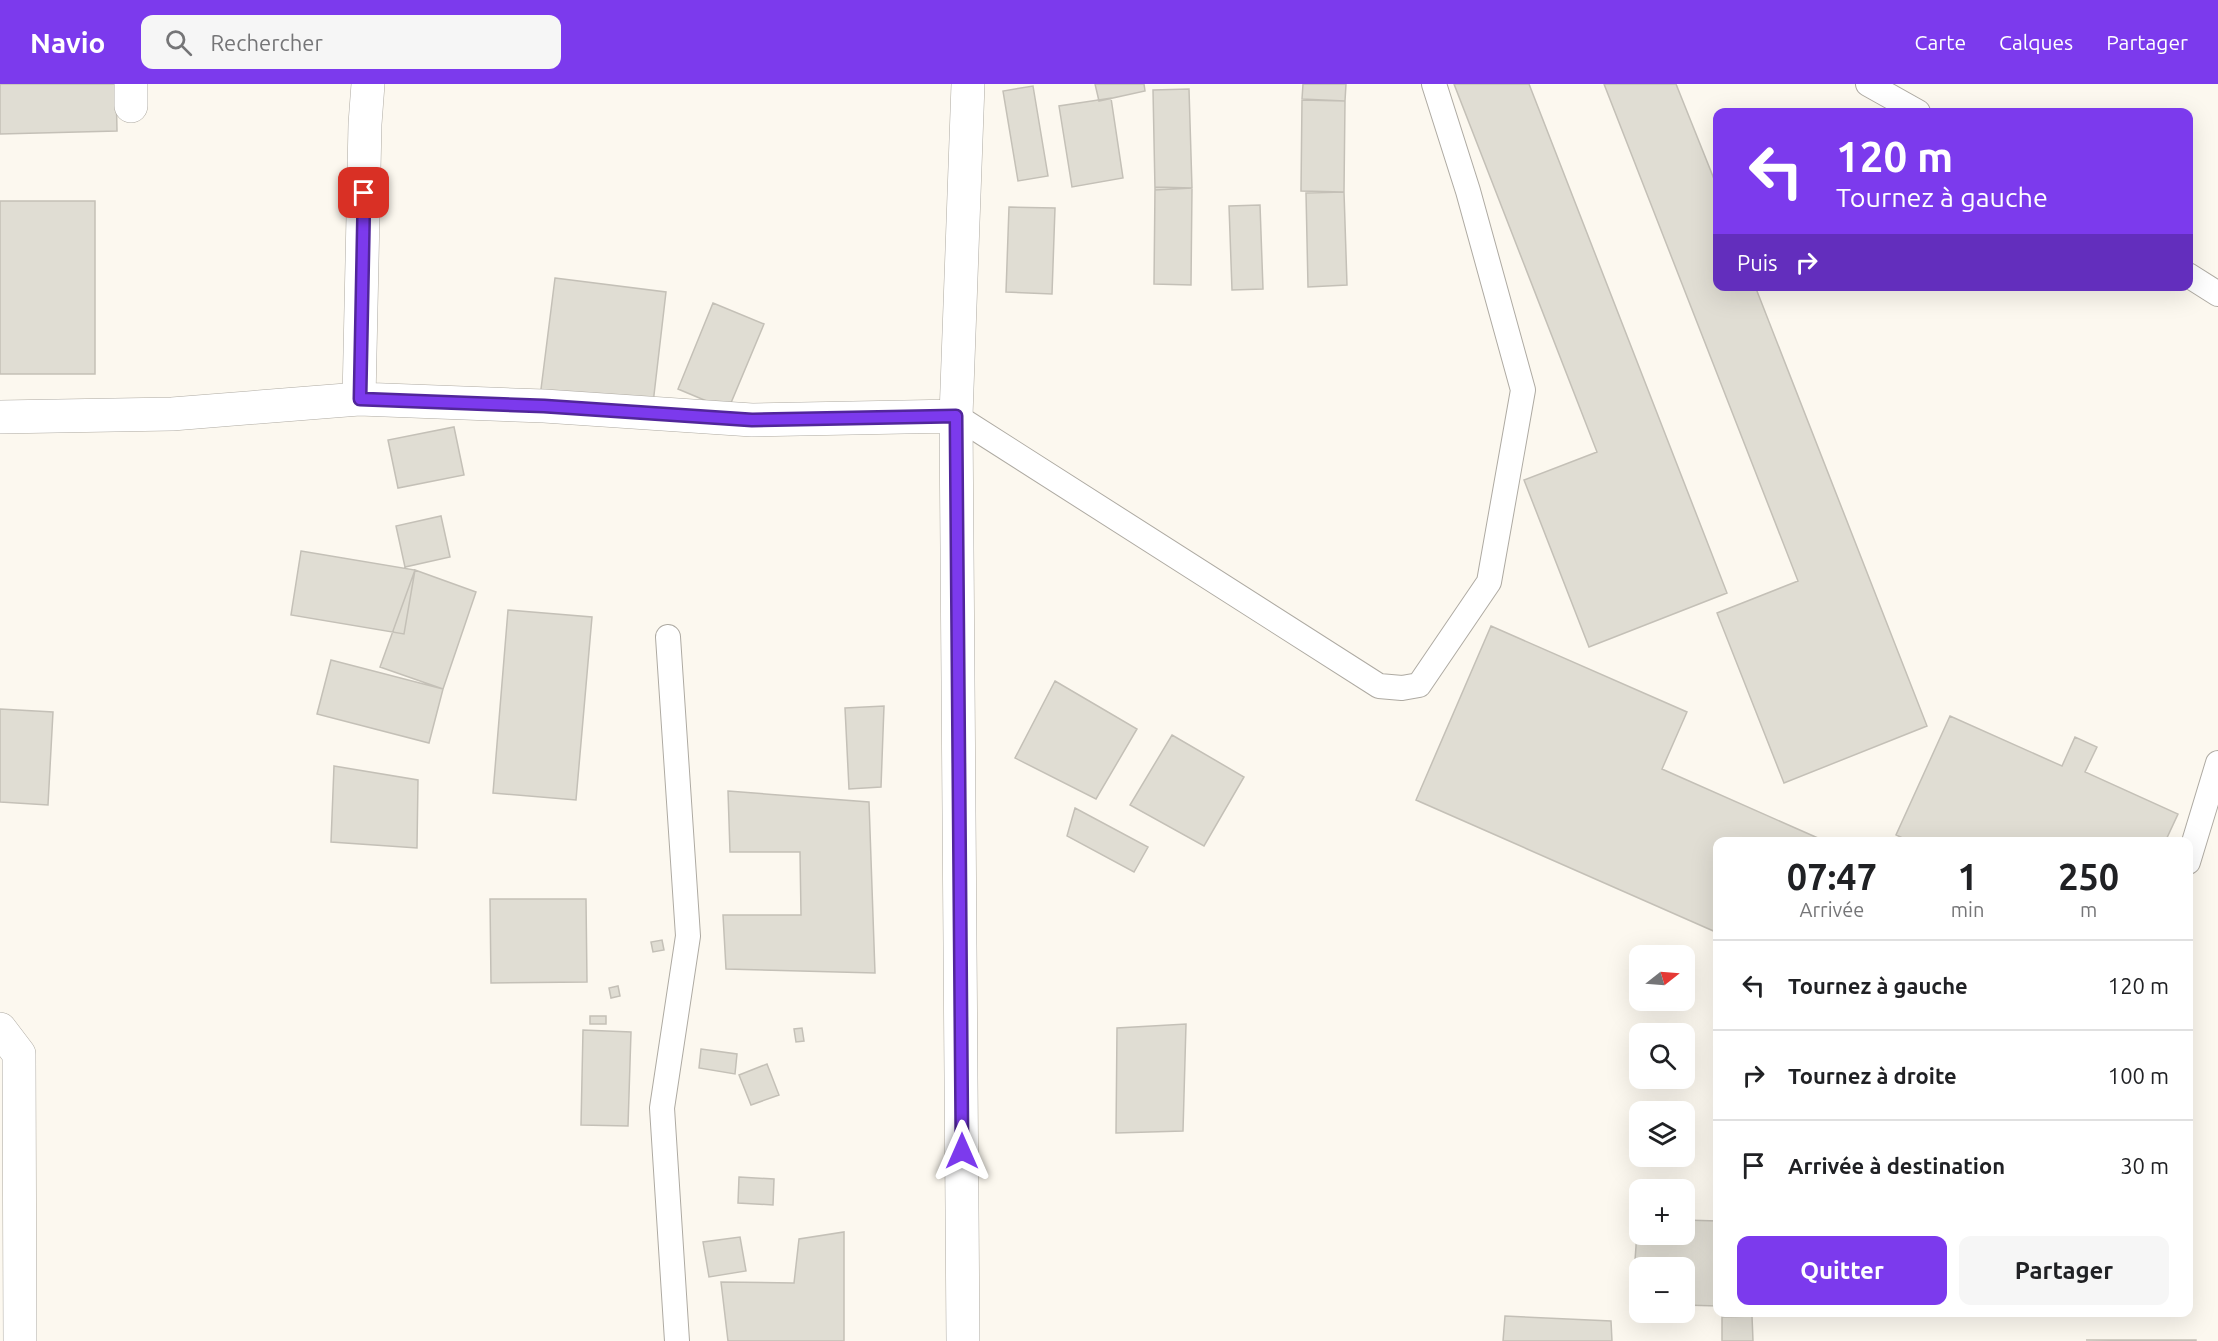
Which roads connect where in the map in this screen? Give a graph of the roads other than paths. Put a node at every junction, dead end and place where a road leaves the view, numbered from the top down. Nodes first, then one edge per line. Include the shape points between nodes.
1 (368, 84) edge
2 (968, 84) edge
3 (1434, 84) edge
4 (1868, 84) edge
5 (1911, 108) edge
6 (2193, 278) edge
7 (2218, 294) edge
8 (360, 399) junction
9 (956, 416) junction
10 (0, 417) edge
11 (668, 637) dead end
12 (2218, 763) edge
13 (2193, 846) edge
14 (0, 1029) edge
15 (20, 1341) edge
16 (677, 1341) edge
17 (963, 1341) edge

1 - 8 street
2 - 9 street
3 - 9 lane via 1523,390 1489,582 1419,684 1402,688 1379,686
4 - 5 lane
6 - 7 lane
8 - 9 street via 752,420
8 - 10 street via 172,414
9 - 17 street
11 - 16 lane via 688,936 662,1108
12 - 13 lane
14 - 15 street via 19,1054

